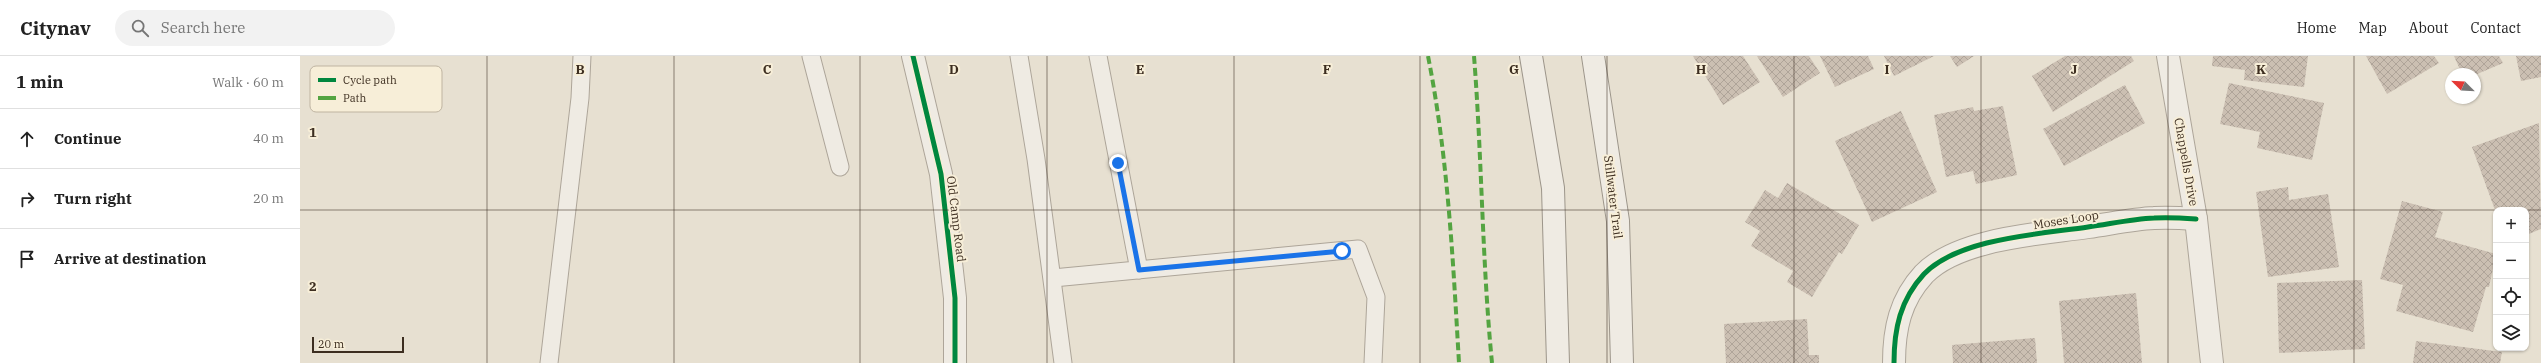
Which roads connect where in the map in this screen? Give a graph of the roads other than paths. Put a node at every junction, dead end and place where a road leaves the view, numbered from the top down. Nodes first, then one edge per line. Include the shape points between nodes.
1 (582, 56) edge
2 (811, 56) edge
3 (913, 56) edge
4 (1018, 56) edge
5 (1098, 56) edge
6 (1531, 56) edge
7 (1593, 56) edge
8 (2168, 56) edge
9 (840, 167) dead end
10 (2196, 219) junction
11 (1139, 270) junction
12 (1053, 278) junction
13 (549, 363) edge
14 (955, 363) edge
15 (1063, 363) edge
16 (1373, 363) edge
17 (1558, 363) edge
18 (1622, 363) edge
19 (1894, 363) edge
20 (2212, 363) edge

1 - 13 lane via 580,98
2 - 9 lane
3 - 14 street, Old Camp Road via 941,174 955,298
4 - 12 lane
5 - 11 lane
6 - 17 street via 1553,188
7 - 18 street, Stillwater Trail via 1618,222
8 - 10 street, Chappells Drive
10 - 19 street, Moses Loop via 2154,218 2054,232 1982,244 1949,257 1925,273 1907,296 1898,316
10 - 20 street, Chappells Drive
11 - 12 lane
11 - 16 lane via 1358,249 1376,298
12 - 15 lane

